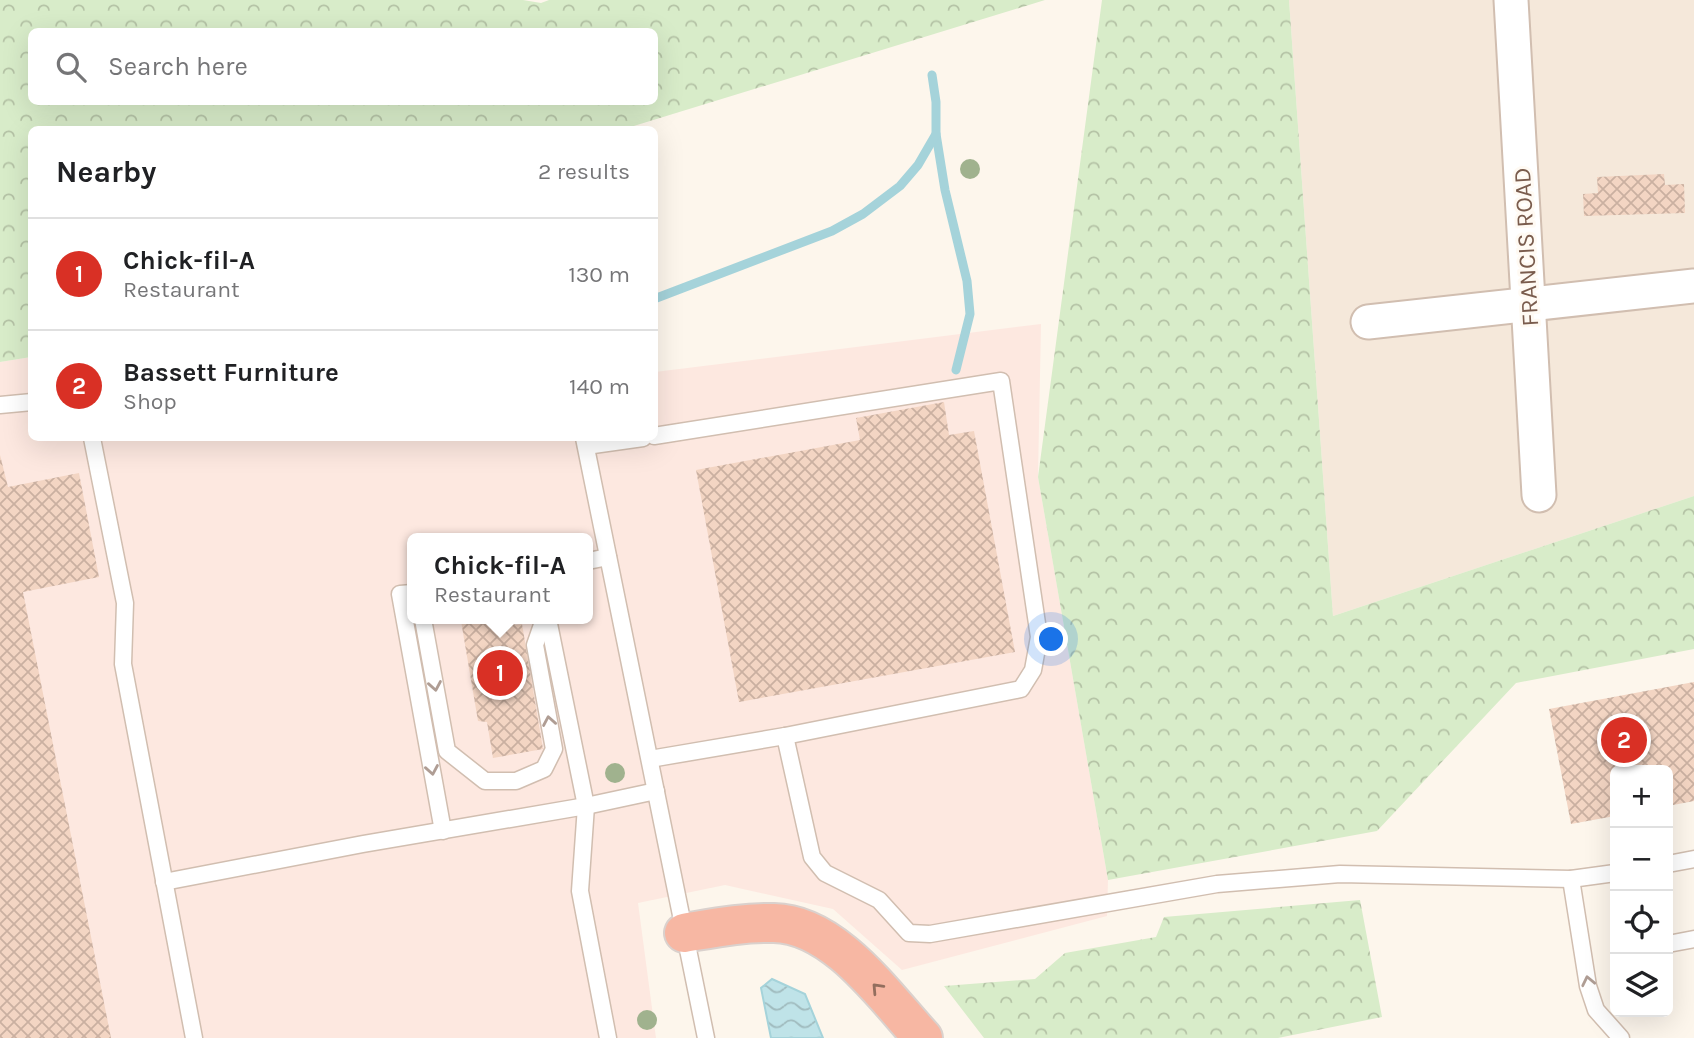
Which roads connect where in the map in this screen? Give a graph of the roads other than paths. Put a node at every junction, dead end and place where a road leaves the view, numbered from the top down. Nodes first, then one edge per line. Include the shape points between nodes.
1 (1511, 0) edge
2 (1694, 286) edge
3 (1529, 305) junction
4 (1368, 322) dead end
5 (28, 402) edge
6 (0, 405) edge
7 (658, 435) edge
8 (93, 441) edge
9 (585, 442) edge
10 (1539, 495) dead end
11 (608, 557) junction
12 (593, 560) edge
13 (407, 593) edge
14 (424, 624) edge
15 (544, 624) edge
16 (547, 624) edge
17 (785, 736) junction
18 (650, 759) junction
19 (656, 791) junction
20 (586, 806) junction
21 (443, 831) junction
22 (1694, 859) edge
23 (1673, 863) edge
24 (1610, 874) edge
25 (1571, 879) junction
26 (164, 882) junction
27 (684, 933) junction
28 (1694, 939) edge
29 (1673, 943) edge
30 (194, 1038) edge
31 (608, 1038) edge
32 (706, 1038) edge
33 (923, 1038) edge
34 (1621, 1038) edge

1 - 3 street, FRANCIS ROAD
2 - 3 street
3 - 4 street
3 - 10 street, FRANCIS ROAD
5 - 6 lane
7 - 17 lane via 1001,381 1039,637 1033,670 1021,689
8 - 26 lane via 125,603 123,664
9 - 11 lane
11 - 12 lane
11 - 18 lane
13 -> 21 lane via 400,594
14 -> 15 lane via 447,751 485,781 516,781 544,769 554,749 536,645
16 - 20 lane
17 - 18 lane
17 - 25 lane via 812,856 825,873 879,900 914,935 1230,883 1340,874
18 - 19 lane
19 - 20 lane
19 - 27 lane
20 - 21 lane
20 - 31 lane via 580,891
21 - 26 lane
22 - 23 lane
24 - 25 lane
34 -> 25 lane via 1597,1010 1588,986
26 - 30 lane
27 - 32 lane
33 -> 27 highway via 850,960 824,937 802,927 734,925
28 - 29 lane

